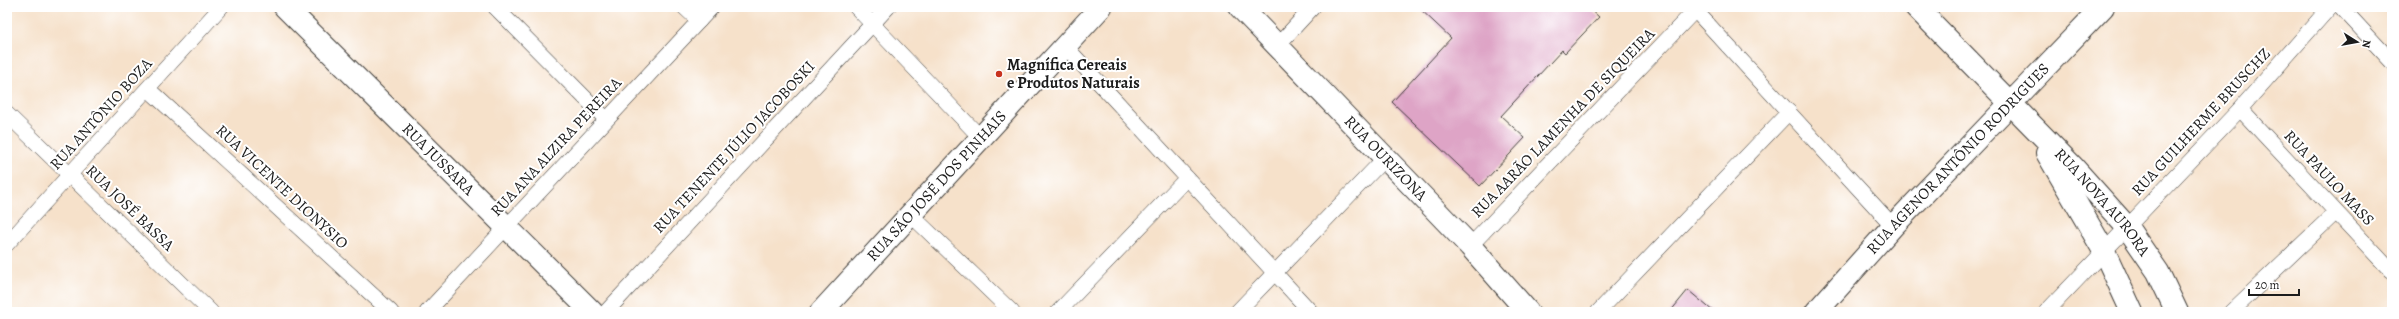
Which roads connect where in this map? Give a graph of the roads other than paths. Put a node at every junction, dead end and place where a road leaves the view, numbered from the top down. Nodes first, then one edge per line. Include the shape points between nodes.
1 (221, 7) edge
2 (284, 7) edge
3 (495, 7) edge
4 (684, 7) edge
5 (712, 7) edge
6 (856, 7) edge
7 (888, 7) edge
8 (1101, 7) edge
9 (1240, 7) edge
10 (1313, 7) edge
11 (1916, 7) edge
12 (2103, 7) edge
13 (2330, 7) edge
14 (2341, 7) edge
15 (1696, 8) edge
16 (699, 21) junction
17 (872, 25) junction
18 (1278, 45) junction
19 (1065, 46) junction
20 (2392, 62) edge
21 (148, 89) junction
22 (2012, 104) junction
23 (2240, 109) junction
24 (1789, 112) junction
25 (606, 119) junction
26 (9, 121) edge
27 (981, 138) junction
28 (1384, 159) junction
29 (70, 175) junction
30 (1187, 178) junction
31 (2335, 212) junction
32 (910, 214) junction
33 (1893, 226) junction
34 (506, 227) junction
35 (2127, 228) junction
36 (7, 244) edge
37 (1470, 246) junction
38 (2104, 251) junction
39 (1274, 272) junction
40 (2392, 272) edge
41 (1822, 309) edge
42 (211, 312) edge
43 (391, 312) edge
44 (427, 312) edge
45 (592, 312) edge
46 (606, 312) edge
47 (820, 312) edge
48 (1012, 312) edge
49 (1058, 312) edge
50 (1237, 312) edge
51 (1311, 312) edge
52 (1528, 312) edge
53 (1598, 312) edge
54 (2046, 312) edge
55 (2132, 312) edge
56 (2177, 312) edge
57 (2231, 312) edge

1 - 21 street, RUA ANTÔNIO BOZA
2 - 34 street, RUA JUSSARA
3 - 25 street
4 - 16 street
5 - 16 street, RUA ANA ALZIRA PEREIRA
6 - 17 street
7 - 17 street, RUA TENENTE JÚLIO JACOBOSKI
8 - 19 street, RUA SÃO JOSÉ DOS PINHAIS
9 - 18 street, RUA OURIZONA
10 - 18 street
11 - 22 street, RUA NOVA AURORA
12 - 22 street, RUA AGENOR ANTÔNIO RODRIGUES
13 - 23 street, RUA GUILHERME BRUSCHZ
14 - 20 street
15 - 24 street
15 - 37 street, RUA AARÃO LAMENHA DE SIQUEIRA
16 - 25 street, RUA ANA ALZIRA PEREIRA
17 - 27 street
17 - 46 street, RUA TENENTE JÚLIO JACOBOSKI
18 - 28 street, RUA OURIZONA
19 - 27 street, RUA SÃO JOSÉ DOS PINHAIS
19 - 30 street
21 - 29 street, RUA ANTÔNIO BOZA
21 - 43 street, RUA VICENTE DIONYSIO
22 - 33 street, RUA AGENOR ANTÔNIO RODRIGUES
22 - 35 street, RUA NOVA AURORA
22 - 38 street, RUA NOVA AURORA via 2053,162
23 - 31 street, RUA PAULO MASS
23 - 35 street, RUA GUILHERME BRUSCHZ
24 - 33 street
24 - 53 street
25 - 34 street, RUA ANA ALZIRA PEREIRA
26 - 29 street, RUA JOSÉ BASSA
27 - 32 street, RUA SÃO JOSÉ DOS PINHAIS
28 - 37 street, RUA OURIZONA
28 - 39 street
29 - 36 street, RUA ANTÔNIO BOZA
29 - 42 street, RUA JOSÉ BASSA
30 - 39 street
30 - 49 street
31 - 40 street, RUA PAULO MASS
31 - 57 street
32 - 47 street, RUA SÃO JOSÉ DOS PINHAIS
32 - 48 street
33 - 41 street, RUA AGENOR ANTÔNIO RODRIGUES
34 - 44 street, RUA ANA ALZIRA PEREIRA
34 - 45 street, RUA JUSSARA
35 - 38 street, RUA GUILHERME BRUSCHZ
35 - 56 street, RUA NOVA AURORA via 2158,272
37 - 52 street, RUA OURIZONA
38 - 54 street, RUA GUILHERME BRUSCHZ
38 - 55 street, RUA NOVA AURORA
39 - 50 street
39 - 51 street

